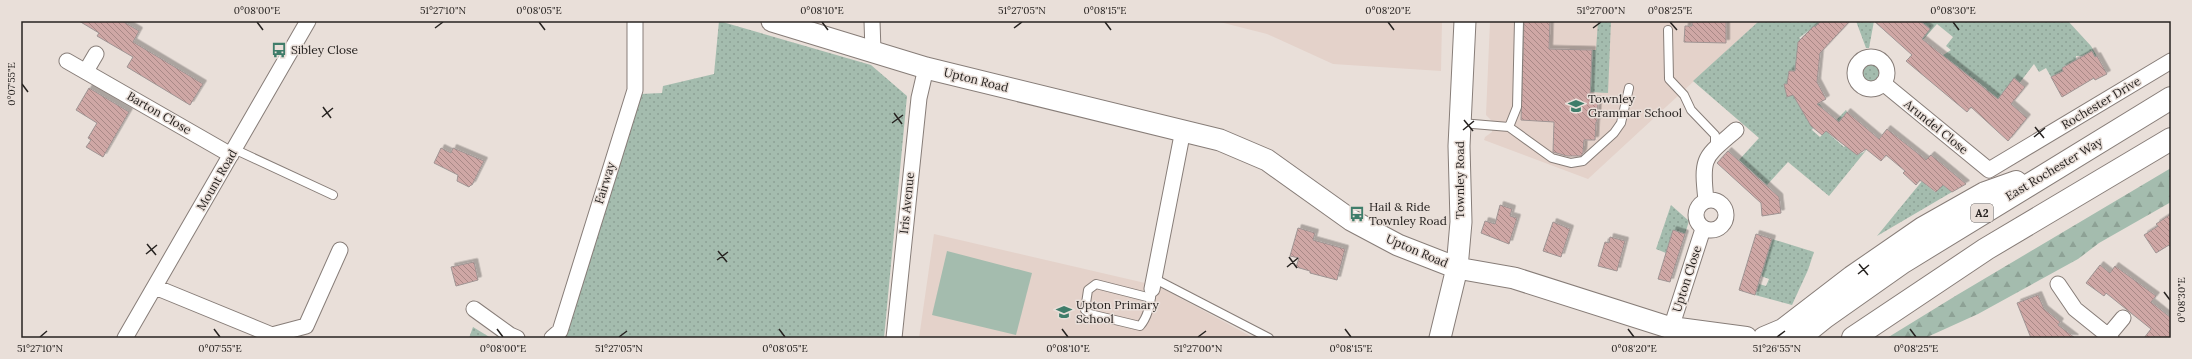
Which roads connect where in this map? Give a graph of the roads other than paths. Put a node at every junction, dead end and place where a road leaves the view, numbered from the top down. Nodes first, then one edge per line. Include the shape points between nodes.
1 (308, 21) edge
2 (635, 21) edge
3 (772, 21) edge
4 (872, 21) edge
5 (1465, 21) edge
6 (1519, 21) edge
7 (1668, 30) dead end
8 (873, 51) junction
9 (96, 54) dead end
10 (67, 61) dead end
11 (2171, 61) edge
12 (926, 68) junction
13 (86, 71) junction
14 (1883, 83) dead end
15 (1629, 88) dead end
16 (2171, 98) edge
17 (1460, 123) junction
18 (1510, 127) junction
19 (1183, 130) junction
20 (1736, 130) dead end
21 (2171, 139) edge
22 (1715, 148) junction
23 (233, 152) junction
24 (1989, 170) joint
25 (2050, 171) junction
26 (333, 195) dead end
27 (1706, 200) junction
28 (1703, 229) junction
29 (340, 250) dead end
30 (1457, 268) junction
31 (2058, 284) dead end
32 (155, 287) junction
33 (1153, 288) junction
34 (474, 309) dead end
35 (2123, 318) dead end
36 (1675, 333) edge
37 (2110, 337) edge
38 (125, 338) edge
39 (517, 338) edge
40 (552, 338) edge
41 (894, 338) edge
42 (1269, 338) edge
43 (1440, 338) edge
44 (1746, 338) edge
45 (1764, 338) edge
46 (1800, 338) edge
47 (1853, 338) edge

1 - 23 street, Mount Road
2 - 40 street, Fairway via 635,90 560,331
3 - 8 street, Upton Road
4 - 8 street
5 - 17 street, Townley Road
6 - 18 lane via 1517,107
7 - 22 lane via 1669,79 1684,95 1691,110 1715,135
8 - 12 street, Upton Road
9 - 13 street
10 - 13 street, Barton Close
11 - 24 street, Rochester Drive
12 - 19 street, Upton Road
12 - 41 street, Iris Avenue via 918,113
13 - 23 street, Barton Close
14 - 24 street, Arundel Close
15 - 18 lane via 1621,123 1614,133 1583,161 1571,163 1552,158
16 - 25 highway, East Rochester Way / A2
17 - 18 lane
17 - 30 street, Townley Road via 1461,222
19 - 30 street, Upton Road via 1220,140 1267,160 1351,220 1398,245
19 - 33 street
20 - 22 street
21 - 47 highway via 1986,249
22 - 27 street via 1706,159 1702,172
23 - 26 lane
23 - 32 street, Mount Road
25 - 45 highway, A2 via 1985,193 1923,228 1852,276 1783,330
25 - 46 highway, East Rochester Way / A2 via 1903,262 1825,317
27 - 28 street via 1697,208 1696,215
27 - 28 street via 1720,203 1726,219 1718,229
28 - 36 street, Upton Close
29 - 32 street via 306,326 272,335
30 - 36 street, Upton Road via 1514,278
30 - 43 street, Townley Road
31 - 37 street via 2068,300 2087,320
32 - 38 street, Mount Road
33 - 33 lane via 1144,322 1140,326 1090,314 1084,310 1088,290 1096,284
33 - 42 lane
34 - 39 street
35 - 37 street
36 - 44 highway

